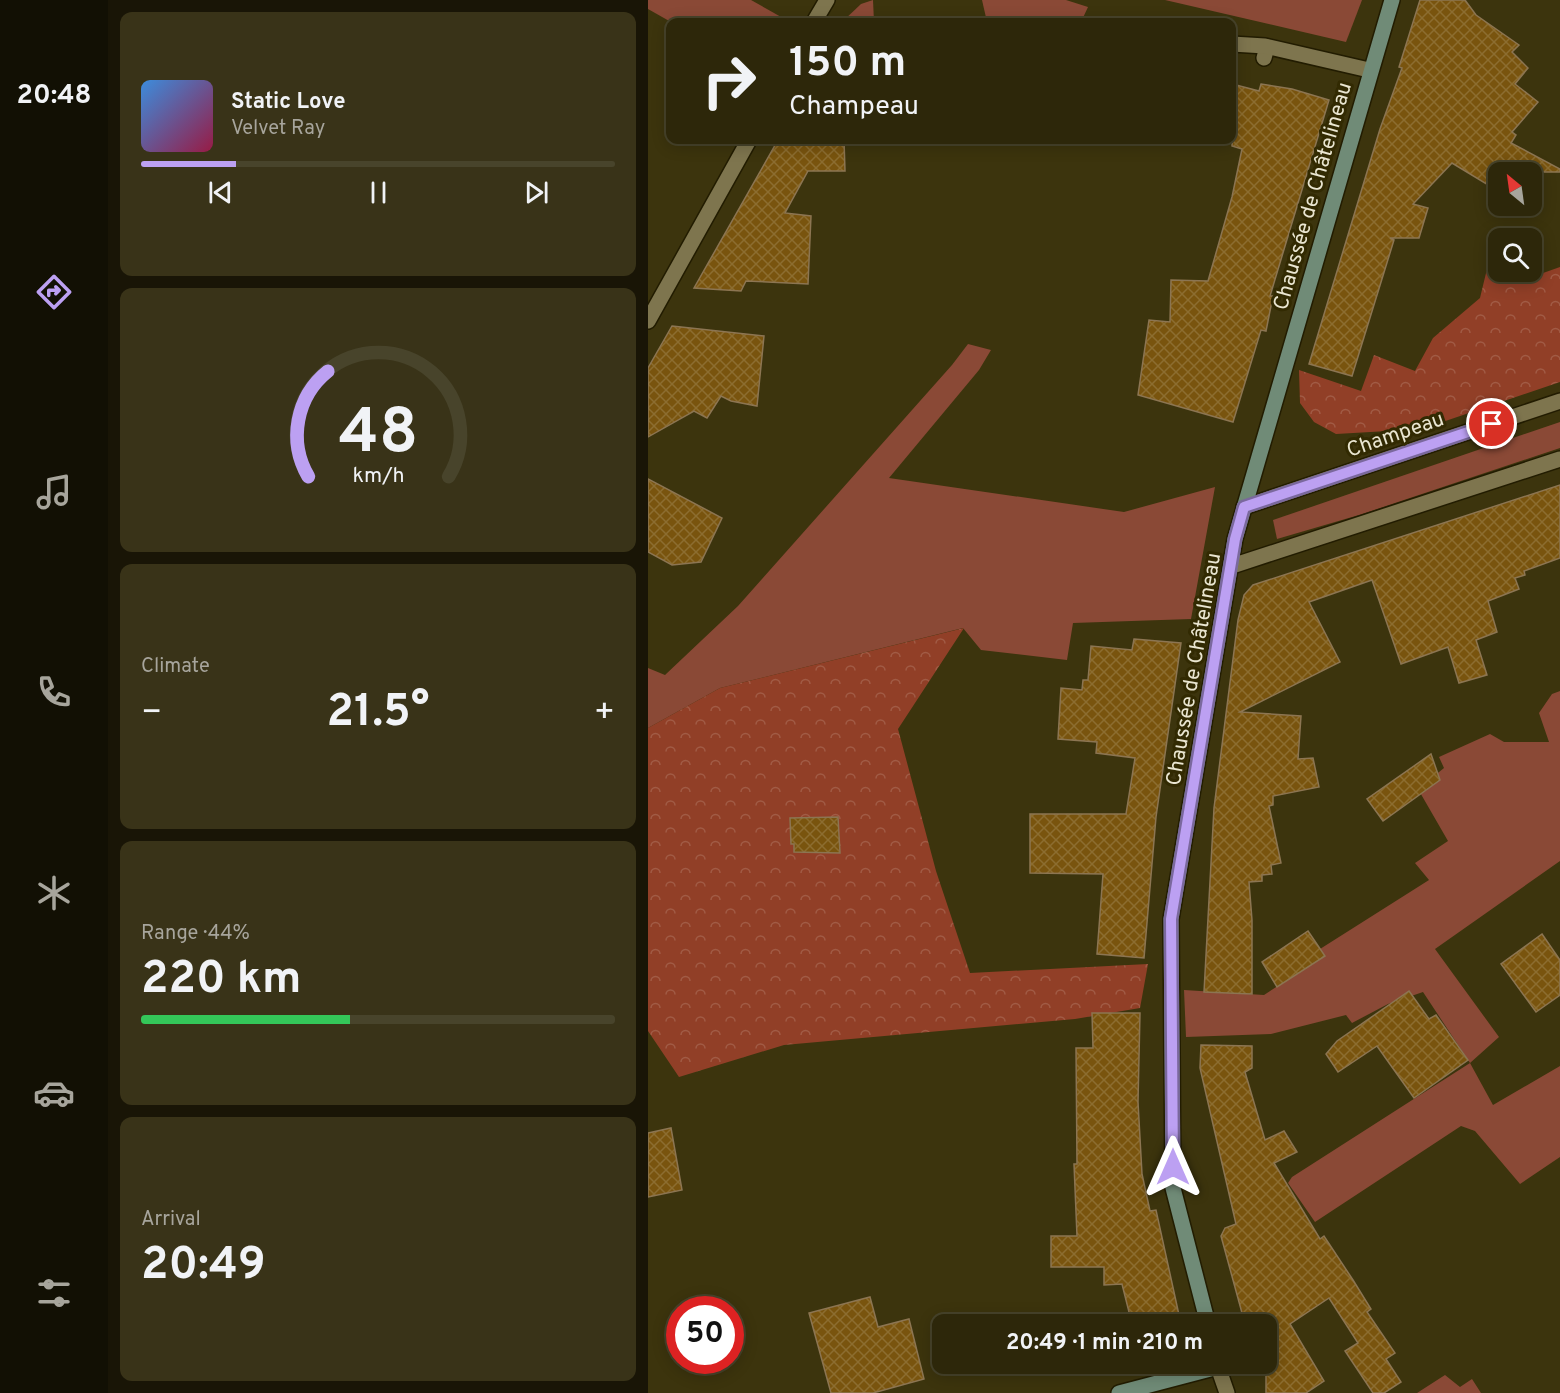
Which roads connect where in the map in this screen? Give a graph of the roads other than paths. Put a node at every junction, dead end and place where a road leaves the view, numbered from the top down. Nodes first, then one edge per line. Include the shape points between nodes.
1 (827, 0) edge
2 (1392, 0) edge
3 (816, 18) edge
4 (1236, 45) edge
5 (1369, 70) junction
6 (747, 144) edge
7 (648, 321) edge
8 (1560, 401) edge
9 (1560, 459) edge
10 (1244, 507) junction
11 (1232, 566) junction
12 (1205, 1314) edge
13 (1186, 1374) edge
14 (1221, 1374) edge
15 (1119, 1393) edge
16 (1227, 1393) edge

1 - 3 street
2 - 5 main road, Chaussée de Châtelineau
4 - 5 street
5 - 10 main road, Chaussée de Châtelineau
6 - 7 street
8 - 10 street, Champeau
9 - 11 street
10 - 11 main road, Chaussée de Châtelineau
11 - 12 main road, Chaussée de Châtelineau via 1171,919 1173,1188
13 - 15 main road
14 - 16 street

